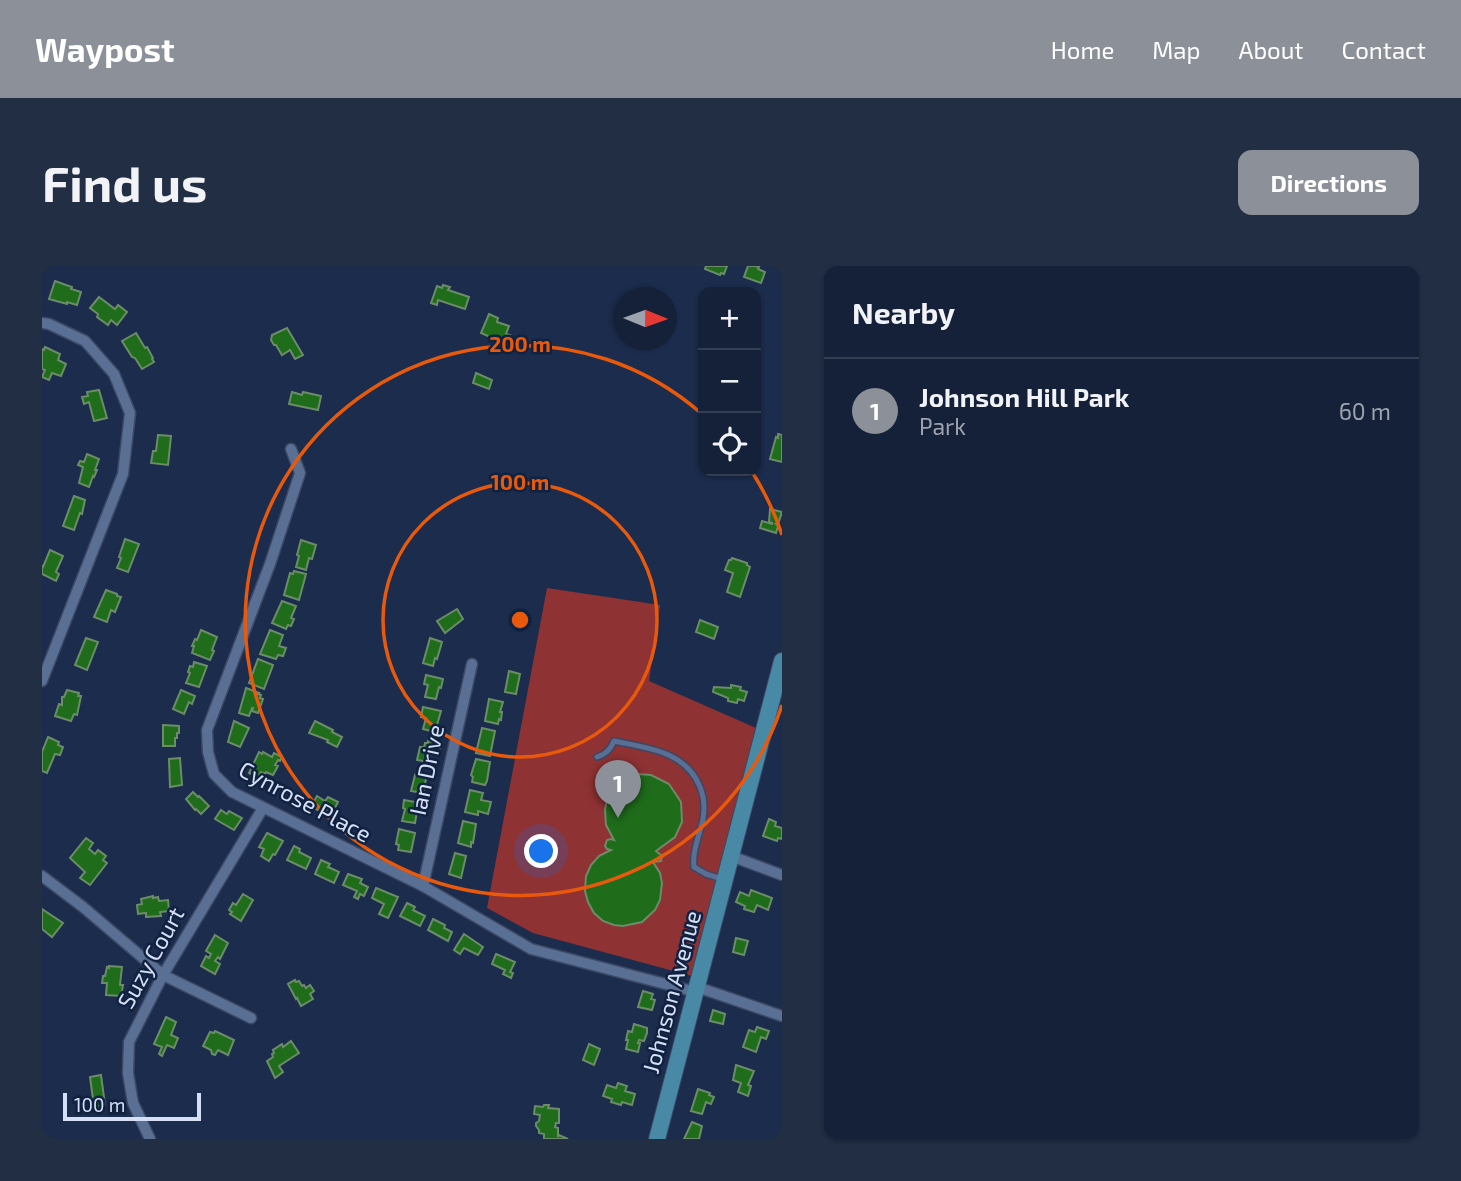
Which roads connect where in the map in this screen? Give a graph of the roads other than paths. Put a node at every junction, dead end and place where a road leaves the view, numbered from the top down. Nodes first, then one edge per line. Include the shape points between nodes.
1 (42, 323) edge
2 (291, 449) dead end
3 (782, 661) edge
4 (472, 664) dead end
5 (42, 681) edge
6 (775, 715) edge
7 (597, 757) dead end
8 (263, 808) junction
9 (731, 856) junction
10 (782, 874) edge
11 (42, 876) edge
12 (725, 880) junction
13 (424, 886) junction
14 (163, 975) junction
15 (696, 989) junction
16 (782, 1016) edge
17 (251, 1018) dead end
18 (150, 1139) edge
19 (657, 1139) edge

1 - 5 street via 85,341 114,374 130,413 123,474
2 - 8 street, Cynrose Place via 300,473 207,730 214,774 232,792
3 - 6 street, Johnson Avenue
4 - 13 street, Ian Drive
6 - 9 street, Johnson Avenue
7 - 12 lane via 610,750 614,741 683,762 704,796 694,867
8 - 13 street, Cynrose Place
8 - 14 street, Suzy Court
9 - 10 street
9 - 12 street, Johnson Avenue
11 - 14 street
12 - 15 street, Johnson Avenue
13 - 15 street, Cynrose Place via 531,949
14 - 17 street
14 - 18 street, Suzy Court via 129,1042 128,1073 134,1103
15 - 16 street, Cynrose Place
15 - 19 street, Johnson Avenue

